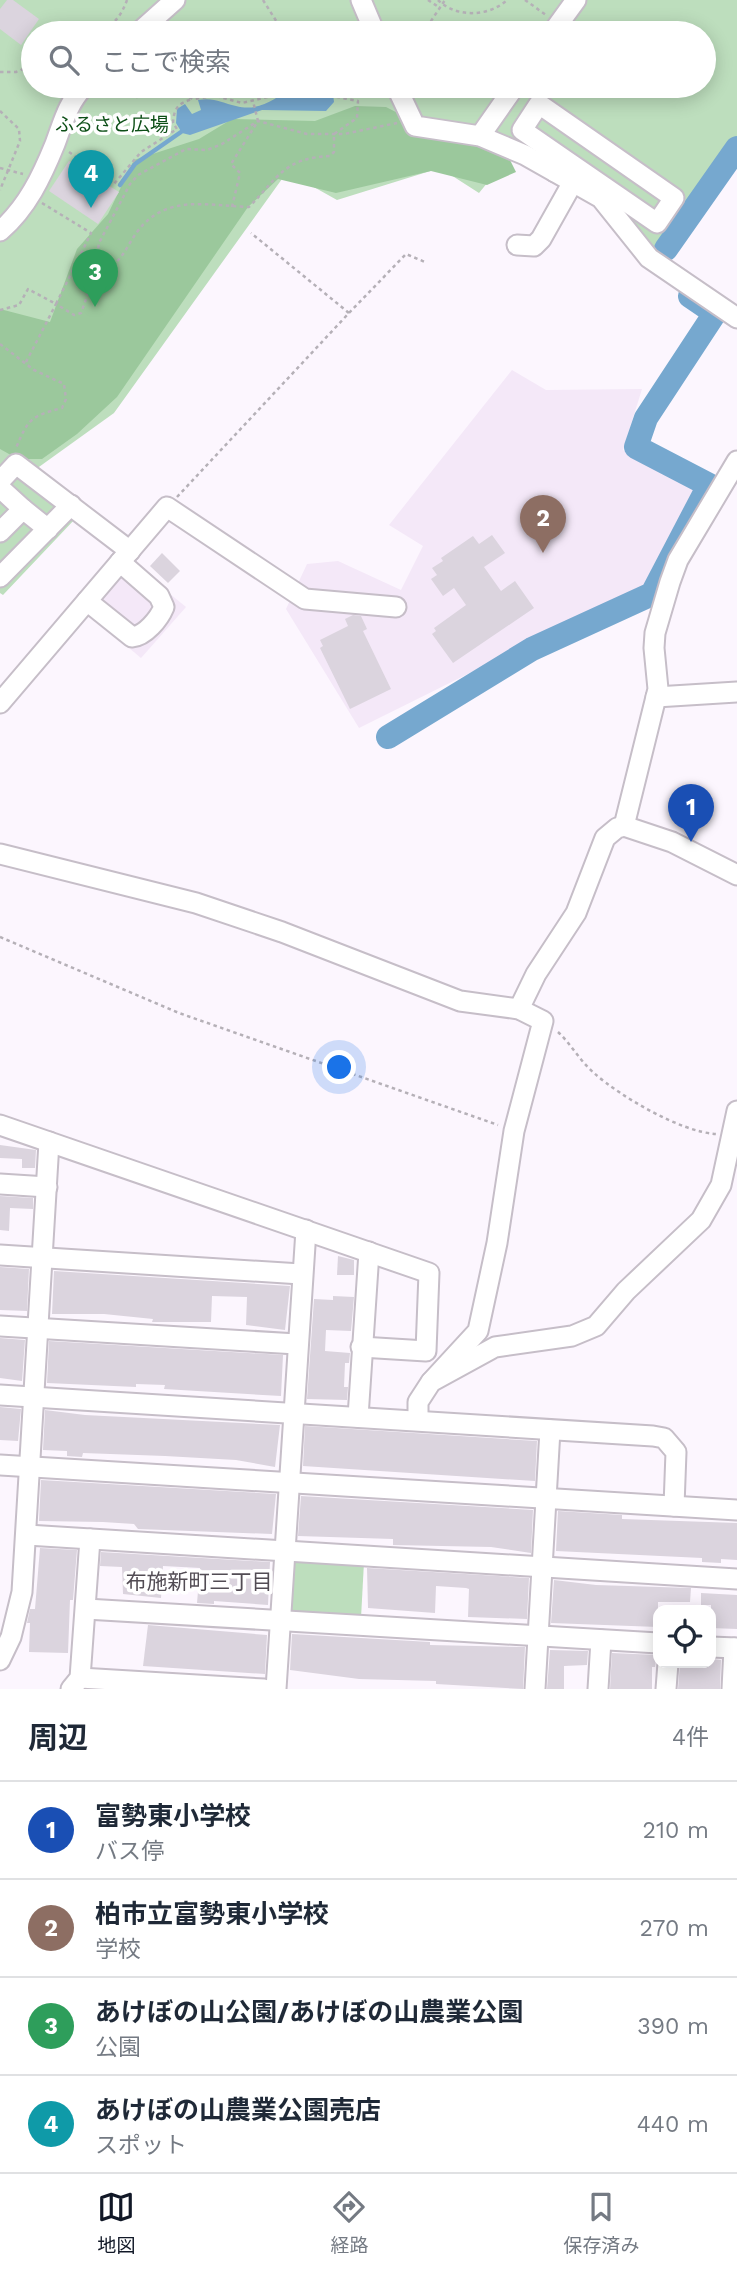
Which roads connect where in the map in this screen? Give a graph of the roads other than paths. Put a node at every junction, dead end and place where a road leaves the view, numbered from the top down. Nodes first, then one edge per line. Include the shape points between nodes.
1 (175, 0) edge
2 (362, 0) edge
3 (576, 0) edge
4 (151, 21) edge
5 (370, 21) edge
6 (552, 21) edge
7 (73, 98) edge
8 (401, 98) edge
9 (507, 98) edge
10 (480, 136) junction
11 (559, 165) junction
12 (573, 182) junction
13 (0, 231) edge
14 (517, 245) dead end
15 (737, 318) edge
16 (737, 461) edge
17 (0, 481) edge
18 (0, 488) edge
19 (71, 505) junction
20 (23, 509) junction
21 (48, 529) junction
22 (0, 532) edge
23 (125, 557) junction
24 (0, 577) edge
25 (87, 601) junction
26 (396, 607) dead end
27 (737, 692) edge
28 (656, 697) junction
29 (0, 703) edge
30 (624, 826) junction
31 (0, 854) edge
32 (737, 875) edge
33 (519, 1009) junction
34 (737, 1111) edge
35 (0, 1125) edge
36 (733, 1135) edge
37 (49, 1142) junction
38 (0, 1184) edge
39 (47, 1186) junction
40 (306, 1230) junction
41 (369, 1252) junction
42 (0, 1255) edge
43 (43, 1257) junction
44 (301, 1274) junction
45 (0, 1326) edge
46 (39, 1328) junction
47 (297, 1345) junction
48 (361, 1347) junction
49 (431, 1382) junction
50 (0, 1395) edge
51 (34, 1398) junction
52 (293, 1413) junction
53 (358, 1417) junction
54 (418, 1420) junction
55 (550, 1430) junction
56 (0, 1465) edge
57 (30, 1467) junction
58 (289, 1482) junction
59 (546, 1498) junction
60 (674, 1506) junction
61 (737, 1510) edge
62 (27, 1535) junction
63 (89, 1539) junction
64 (284, 1551) junction
65 (542, 1567) junction
66 (737, 1579) edge
67 (86, 1609) junction
68 (280, 1621) junction
69 (538, 1636) junction
70 (601, 1640) junction
71 (653, 1643) edge
72 (716, 1647) edge
73 (736, 1648) edge
74 (0, 1660) edge
75 (668, 1668) edge
76 (76, 1683) edge
77 (264, 1689) edge
78 (276, 1689) edge
79 (535, 1689) edge
80 (598, 1689) edge
81 (666, 1689) edge
82 (732, 1689) edge

1 - 4 street
2 - 5 street
3 - 6 street
7 - 13 street via 30,195 16,218
8 - 10 street via 415,126
9 - 10 street
10 - 11 street
11 - 11 street via 522,130 539,104 674,198 657,223
11 - 12 street
12 - 14 street via 541,239 534,246
12 - 15 street via 609,204 649,258
16 - 28 street via 678,560 670,582 655,633
17 - 19 street via 16,464
18 - 20 street
19 - 21 street
19 - 23 street
20 - 21 street
20 - 22 street
21 - 24 street
23 - 25 street
23 - 25 street via 159,596 162,612 142,634 132,637
23 - 26 street via 167,507 305,599
25 - 29 street
27 - 28 street
28 - 30 street
30 - 32 street via 672,842
30 - 33 street via 606,838 576,913
31 - 33 street via 196,903 460,1001
33 - 49 street via 543,1021 514,1131 478,1331
34 - 36 street
35 - 37 street
36 - 49 street via 722,1185 701,1220 596,1326 572,1336 495,1347
37 - 39 street
37 - 40 street
38 - 39 street
39 - 43 street
40 - 41 street
40 - 44 street
41 - 48 street
41 - 48 street via 429,1273 425,1351
42 - 43 street
43 - 44 street
43 - 46 street
44 - 47 street
45 - 46 street
46 - 47 street
46 - 51 street
47 - 52 street
48 - 53 street
49 - 54 street via 418,1402
50 - 51 street
51 - 52 street
51 - 57 street
52 - 53 street
52 - 58 street
53 - 54 street
54 - 55 street
55 - 59 street
55 - 60 street via 664,1438 676,1452
56 - 57 street
57 - 58 street
57 - 62 street
58 - 59 street
58 - 64 street
59 - 60 street
59 - 65 street
60 - 61 street
62 - 63 street
62 - 74 street via 19,1611
63 - 64 street
63 - 67 street
64 - 65 street
64 - 68 street
65 - 66 street
65 - 69 street
67 - 68 street
67 - 76 street
68 - 69 street
68 - 78 street
69 - 70 street
69 - 79 street
70 - 71 street
70 - 80 street
72 - 73 street
73 - 82 street
75 - 81 street
76 - 77 street

